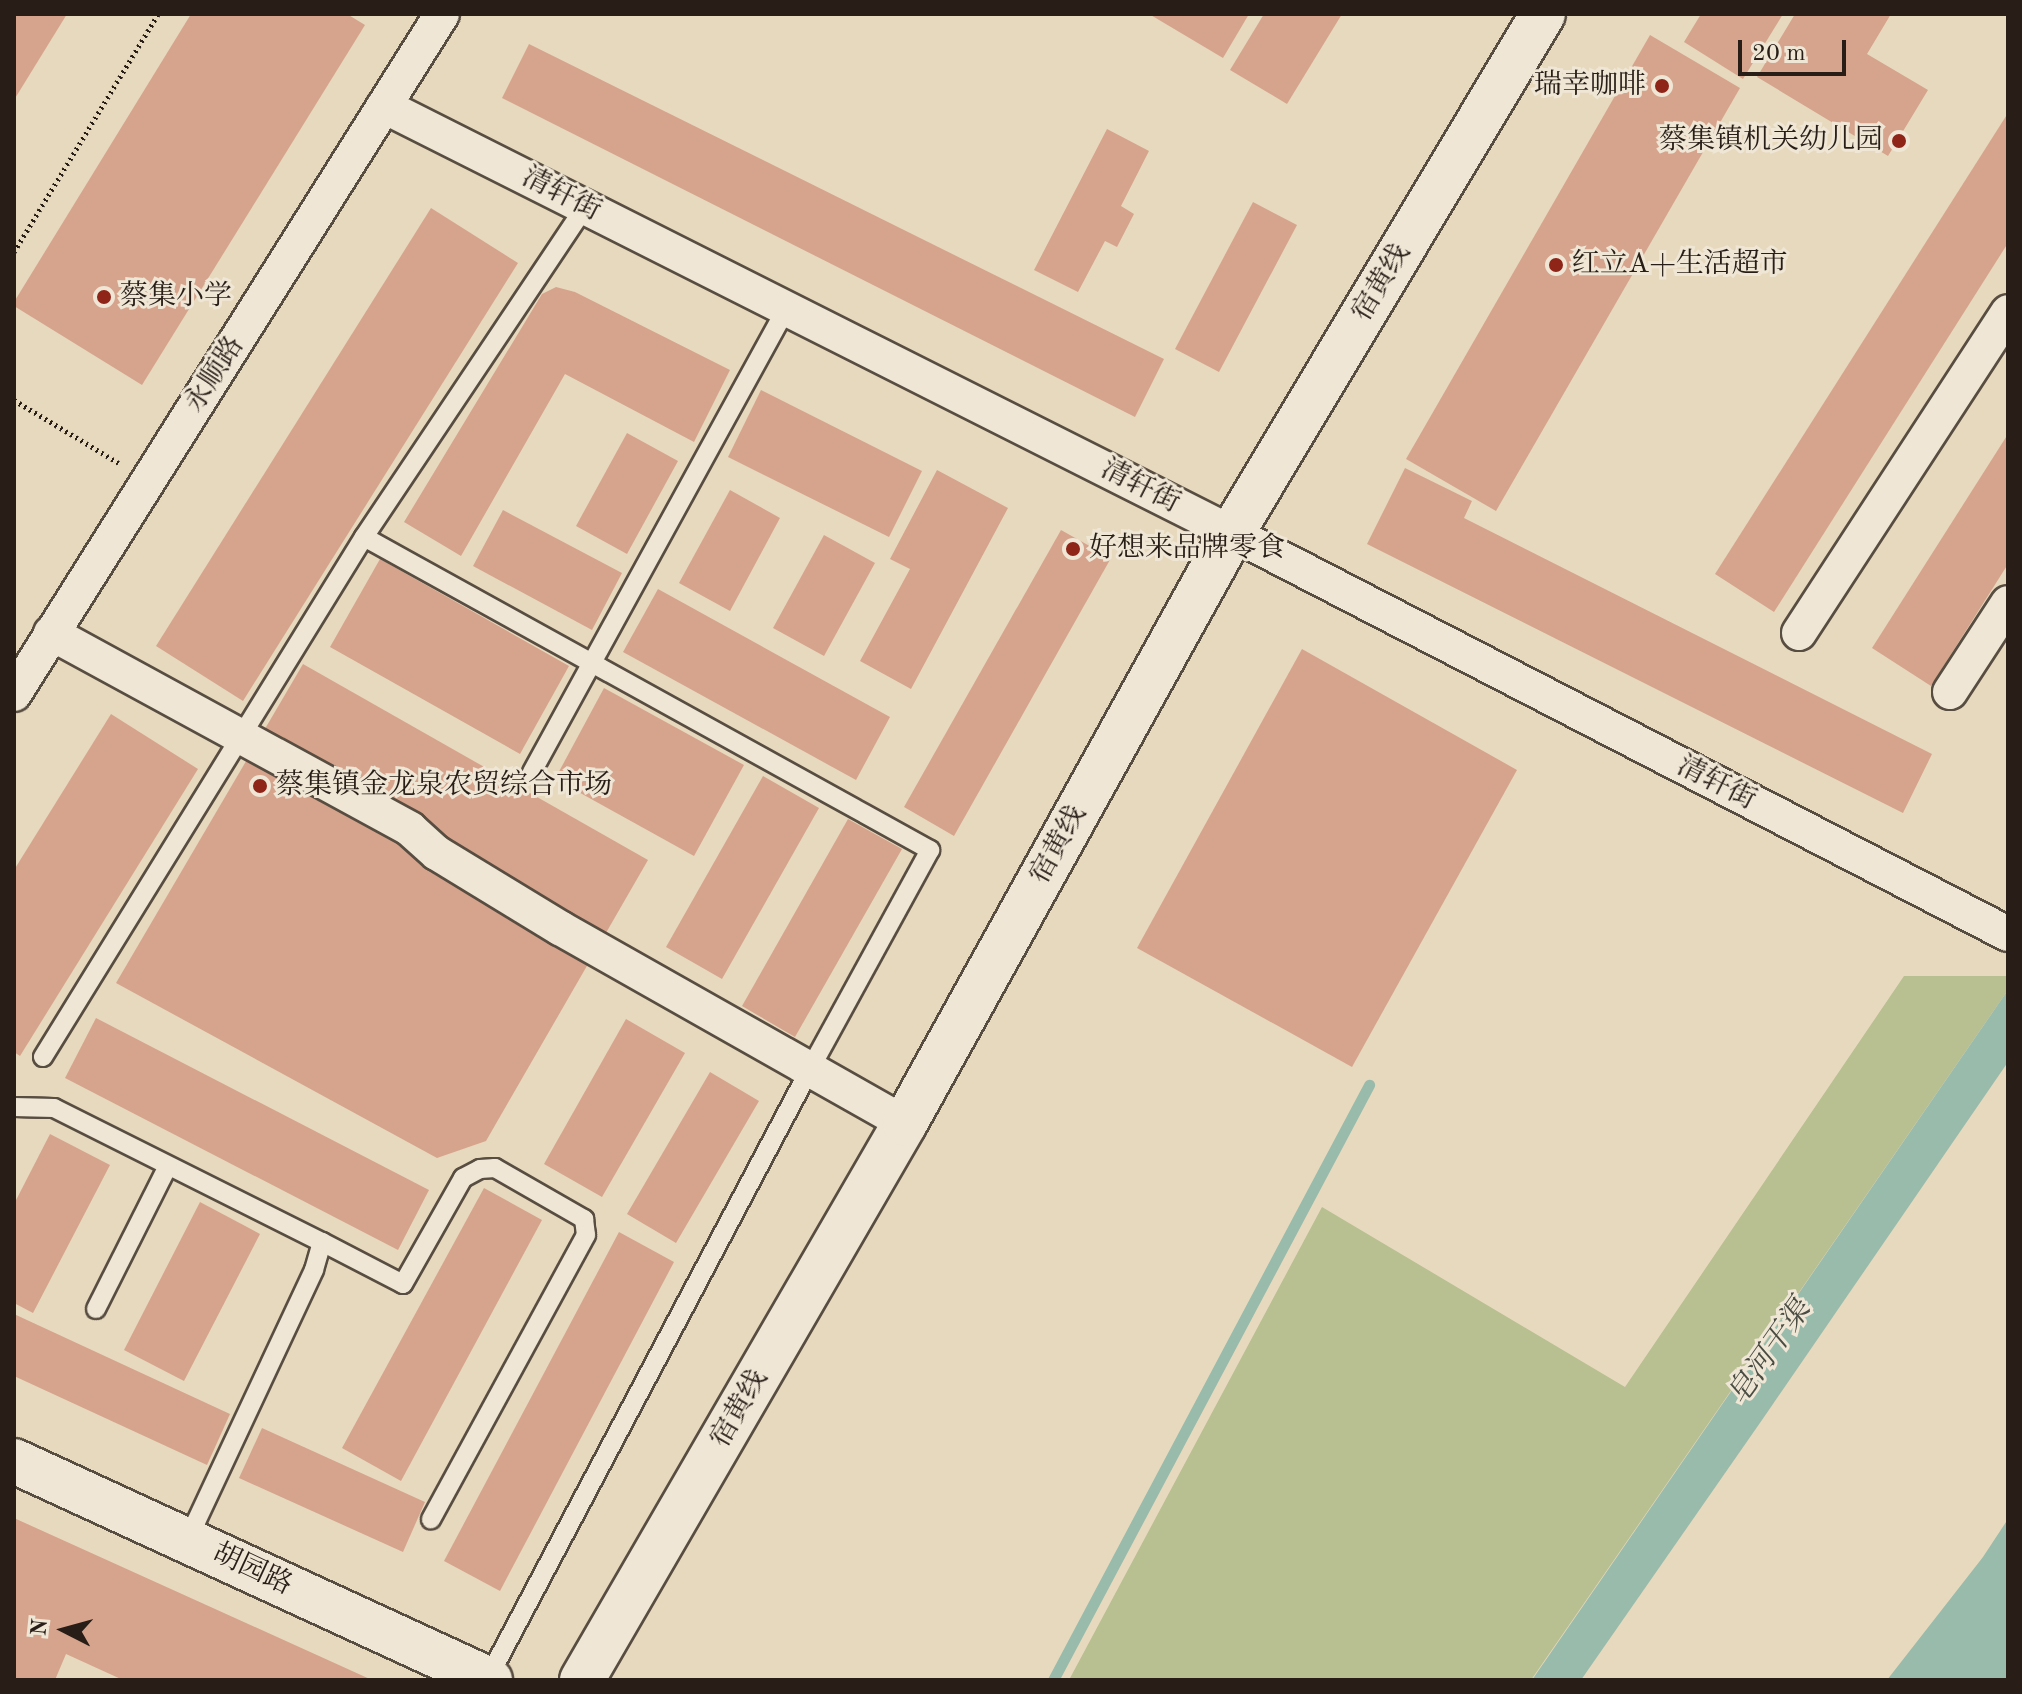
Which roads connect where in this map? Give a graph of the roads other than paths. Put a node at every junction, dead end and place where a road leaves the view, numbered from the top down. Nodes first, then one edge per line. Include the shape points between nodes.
1 (442, 14) edge
2 (1543, 14) edge
3 (384, 106) junction
4 (585, 207) junction
5 (786, 309) junction
6 (2008, 312) edge
7 (1232, 533) junction
8 (364, 537) junction
9 (2008, 603) edge
10 (51, 633) junction
11 (1799, 633) dead end
12 (592, 661) junction
13 (1950, 692) dead end
14 (14, 694) edge
15 (240, 737) junction
16 (532, 772) dead end
17 (2008, 934) edge
18 (43, 1057) dead end
19 (810, 1069) junction
20 (14, 1107) edge
21 (905, 1123) junction
22 (168, 1166) junction
23 (322, 1242) junction
24 (96, 1309) dead end
25 (14, 1461) edge
26 (431, 1519) dead end
27 (187, 1541) junction
28 (488, 1680) edge
29 (582, 1680) edge

1 - 3 street, 永顺路
2 - 7 main road, 宿黄线
3 - 4 street, 清轩街
3 - 10 street, 永顺路
4 - 5 street, 清轩街
4 - 8 lane
5 - 7 street, 清轩街
5 - 12 lane
6 - 11 street
7 - 17 street, 清轩街
7 - 21 main road, 宿黄线
8 - 12 lane
8 - 15 lane
9 - 13 street
10 - 14 street, 永顺路
10 - 15 street
12 - 16 lane
12 - 19 lane via 930,850
15 - 18 lane
15 - 19 street via 410,829 499,892
19 - 21 street
19 - 28 lane
20 - 22 lane via 54,1108
21 - 29 main road, 宿黄线
22 - 23 lane
22 - 24 lane
23 - 26 lane via 403,1284 463,1178 480,1169 495,1168 584,1219 586,1235
23 - 27 lane via 314,1270
25 - 27 main road, 胡园路
27 - 28 main road, 胡园路

